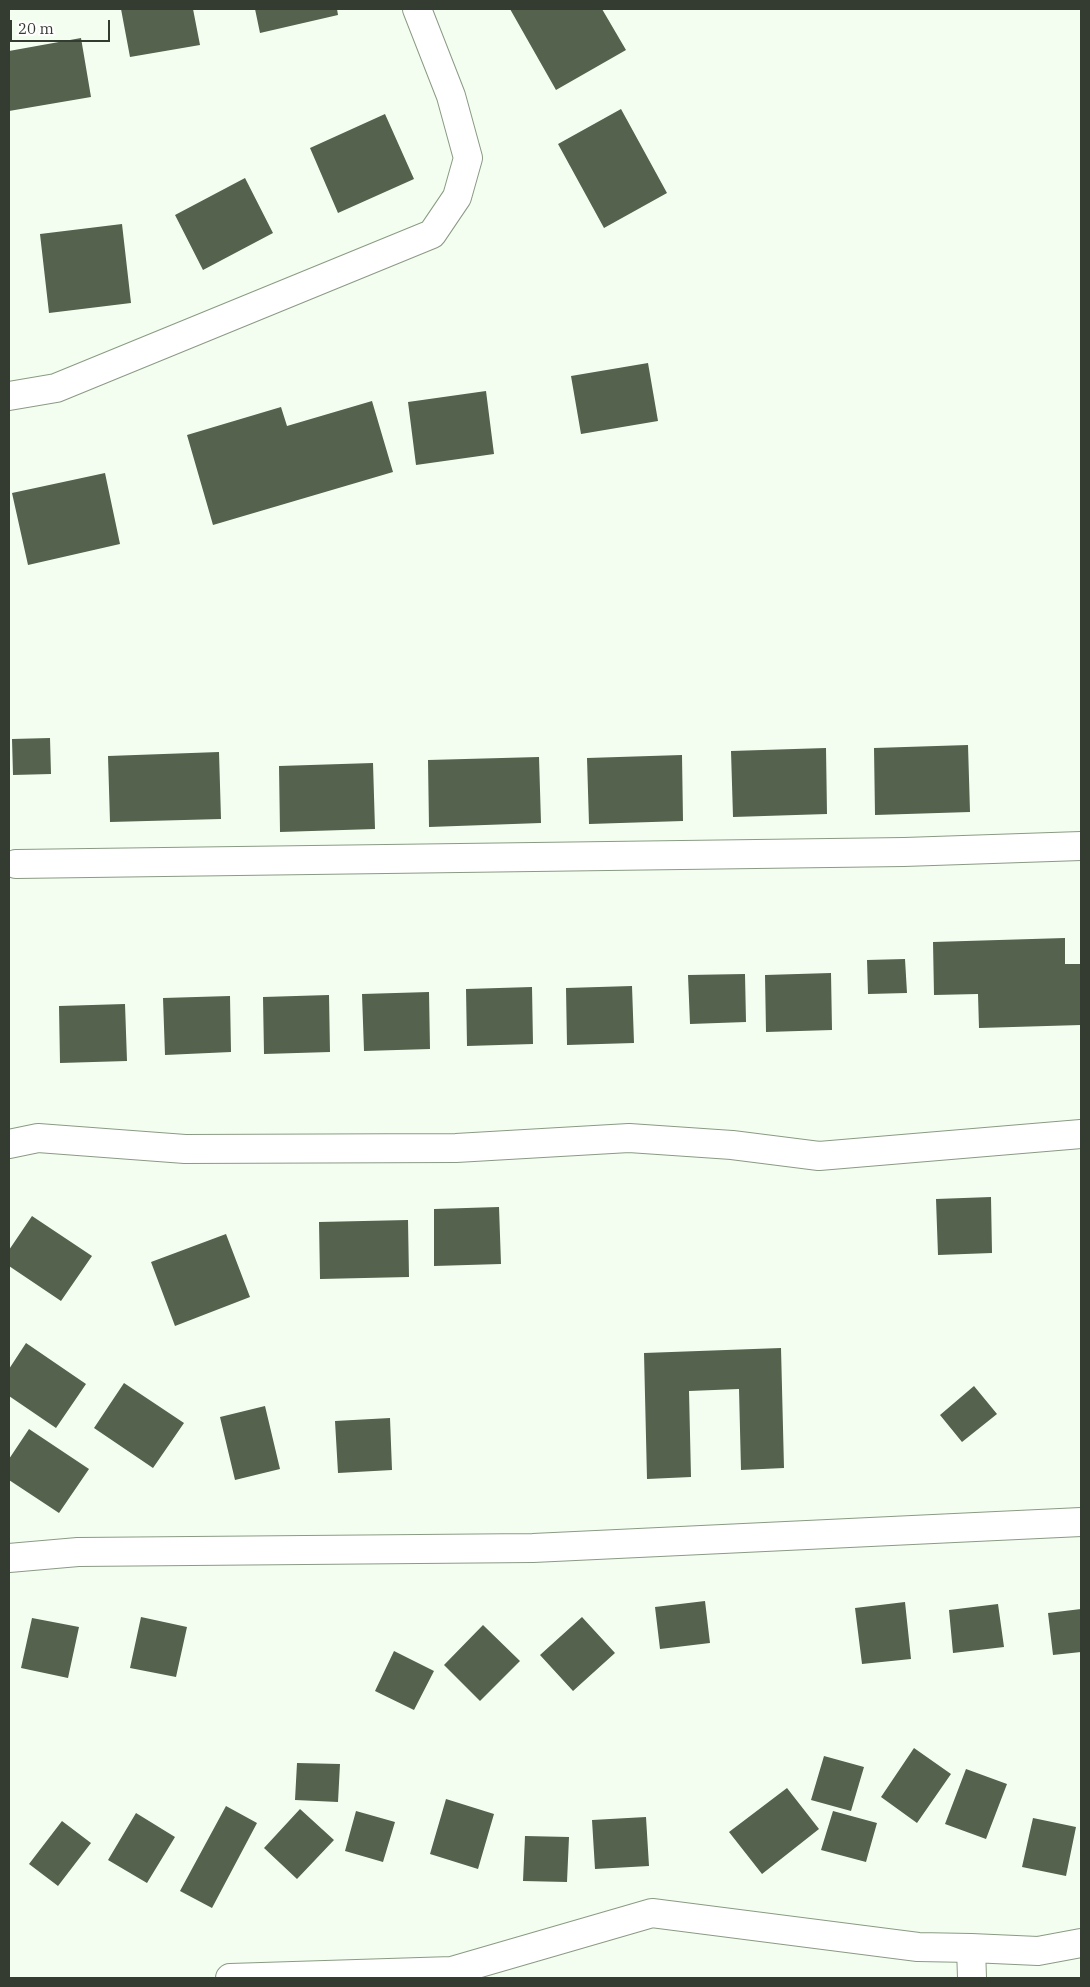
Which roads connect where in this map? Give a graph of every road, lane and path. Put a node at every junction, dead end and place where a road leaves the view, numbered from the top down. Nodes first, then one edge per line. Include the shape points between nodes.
1 (417, 9) edge
2 (9, 396) edge
3 (1081, 846) edge
4 (16, 864) dead end
5 (1081, 1134) edge
6 (9, 1144) edge
7 (1081, 1522) edge
8 (9, 1558) edge
9 (1081, 1943) edge
10 (971, 1948) junction
11 (230, 1978) edge
12 (972, 1978) edge

1 - 2 street via 451,96 468,158 457,197 432,234 56,388
3 - 4 street via 894,852
5 - 6 street via 819,1156 732,1145 629,1138 456,1148 185,1149 38,1138
7 - 8 street via 533,1548 78,1552
9 - 10 street via 1038,1951
10 - 11 street via 918,1947 652,1913 452,1971
10 - 12 street

